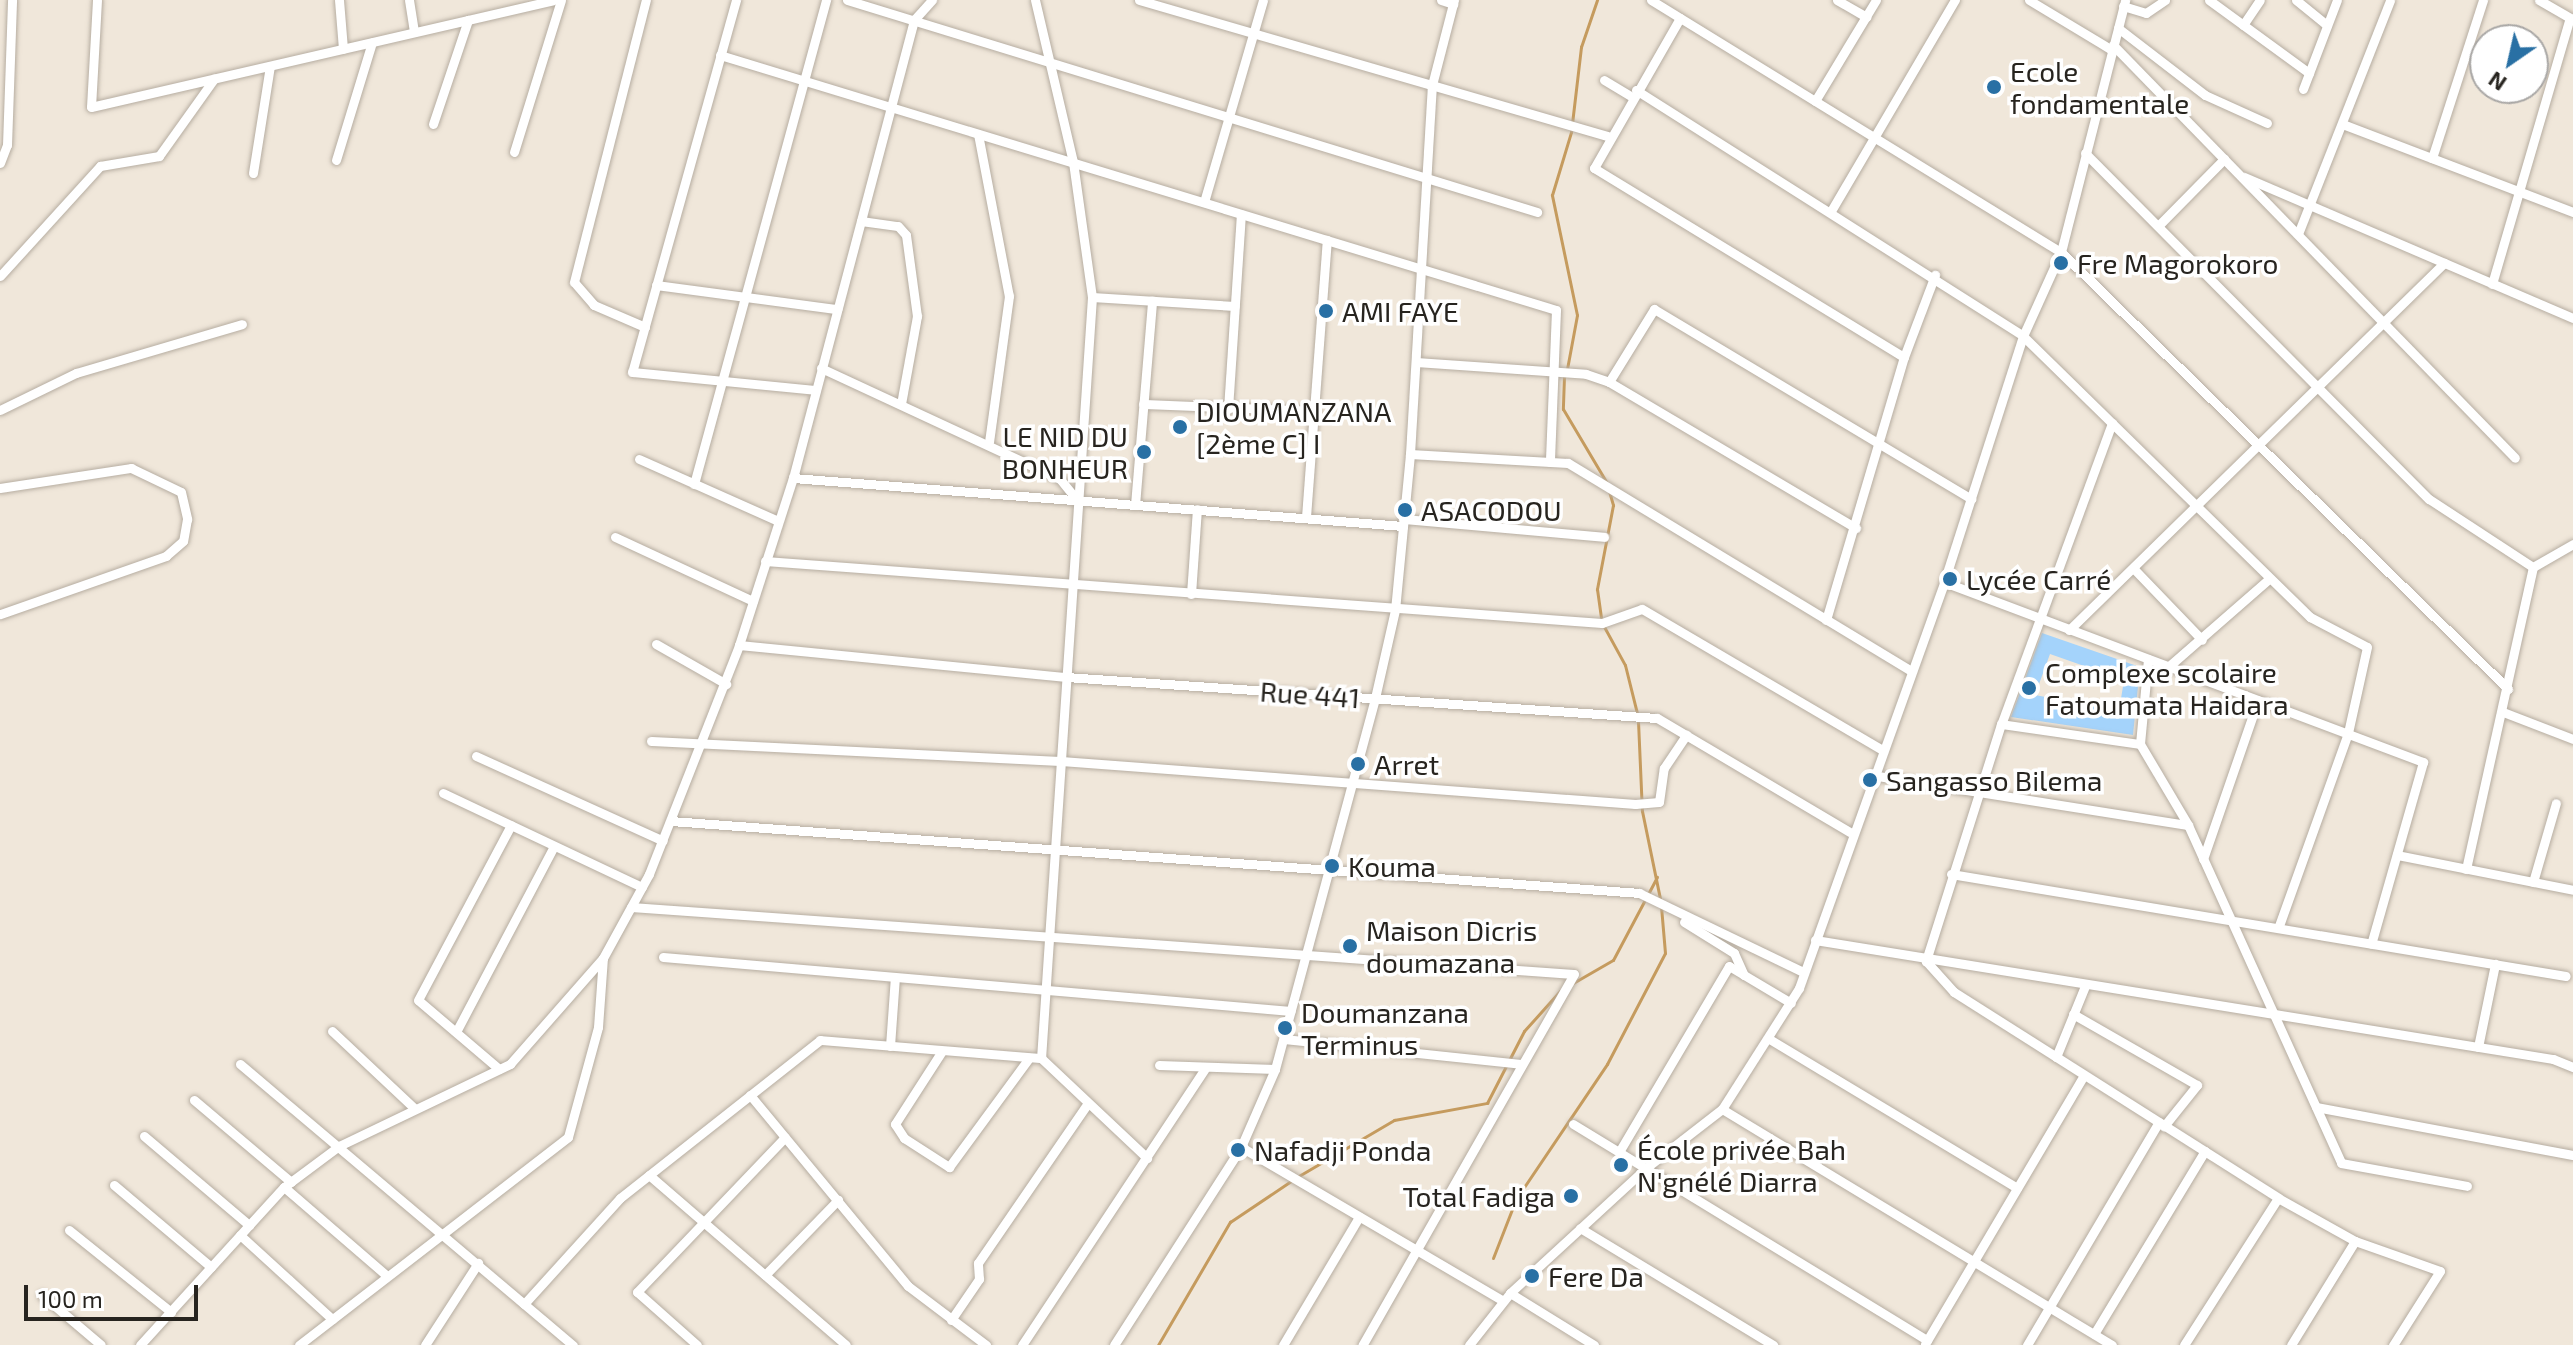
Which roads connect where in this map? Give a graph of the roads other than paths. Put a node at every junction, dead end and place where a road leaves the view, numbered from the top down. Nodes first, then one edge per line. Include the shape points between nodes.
1 (12, 0) edge
2 (97, 0) edge
3 (339, 0) edge
4 (409, 0) edge
5 (553, 0) edge
6 (561, 0) edge
7 (646, 0) edge
8 (736, 0) edge
9 (826, 0) edge
10 (847, 0) edge
11 (932, 0) edge
12 (1035, 0) edge
13 (1139, 0) edge
14 (1263, 0) edge
15 (1441, 0) edge
16 (1651, 0) edge
17 (1837, 0) edge
18 (1876, 0) edge
19 (1955, 0) edge
20 (2029, 0) edge
21 (2165, 0) edge
22 (2209, 0) edge
23 (2260, 0) edge
24 (2296, 0) edge
25 (2337, 0) edge
26 (2390, 0) edge
27 (2483, 0) edge
28 (2539, 0) edge
29 (1454, 2) edge
30 (2124, 3) edge
31 (512, 5) edge
32 (1866, 17) junction
33 (1680, 18) junction
34 (2571, 19) edge
35 (468, 20) junction
36 (914, 20) junction
37 (2243, 25) junction
38 (2327, 25) junction
39 (2118, 28) junction
40 (414, 32) junction
41 (1254, 33) junction
42 (372, 42) junction
43 (2113, 47) junction
44 (343, 49) junction
45 (720, 55) junction
46 (1051, 63) junction
47 (270, 66) junction
48 (2309, 73) junction
49 (214, 79) junction
50 (1604, 80) dead end
51 (804, 81) junction
52 (1432, 85) junction
53 (2303, 89) dead end
54 (1634, 94) junction
55 (1815, 101) junction
56 (891, 107) junction
57 (1229, 117) junction
58 (2267, 123) dead end
59 (433, 124) dead end
60 (2345, 125) junction
61 (978, 134) junction
62 (1608, 136) junction
63 (1874, 137) junction
64 (514, 152) dead end
65 (2085, 153) junction
66 (2432, 158) junction
67 (2224, 159) junction
68 (336, 160) dead end
69 (1073, 162) junction
70 (0, 163) edge
71 (253, 173) dead end
72 (2240, 176) junction
73 (1429, 179) junction
74 (2519, 191) junction
75 (1204, 202) junction
76 (2313, 206) junction
77 (1831, 211) junction
78 (1537, 212) dead end
79 (2573, 212) edge
80 (1241, 214) junction
81 (861, 221) junction
82 (2159, 225) junction
83 (2298, 234) junction
84 (1327, 240) junction
85 (2061, 252) junction
86 (2444, 263) junction
87 (1422, 269) junction
88 (1935, 275) junction
89 (0, 276) edge
90 (2492, 284) junction
91 (656, 285) junction
92 (745, 297) junction
93 (1092, 297) junction
94 (1152, 301) junction
95 (1235, 306) junction
96 (837, 309) junction
97 (2573, 318) edge
98 (2384, 323) junction
99 (242, 324) dead end
100 (645, 327) junction
101 (2023, 336) junction
102 (1904, 357) junction
103 (1416, 362) junction
104 (821, 368) junction
105 (1556, 371) junction
106 (722, 380) junction
107 (1609, 382) junction
108 (2318, 387) junction
109 (815, 390) junction
110 (901, 404) junction
111 (1143, 404) junction
112 (1228, 409) junction
113 (0, 410) edge
114 (1316, 411) junction
115 (2112, 423) junction
116 (989, 442) junction
117 (1878, 443) junction
118 (2258, 447) junction
119 (1410, 454) junction
120 (2515, 458) dead end
121 (639, 459) dead end
122 (1550, 462) junction
123 (793, 478) junction
124 (694, 484) junction
125 (0, 488) edge
126 (1972, 499) junction
127 (1078, 501) junction
128 (1135, 505) junction
129 (2197, 507) junction
130 (1197, 509) junction
131 (1306, 517) junction
132 (778, 521) junction
133 (1403, 522) junction
134 (1856, 528) junction
135 (615, 537) dead end
136 (1604, 537) dead end
137 (2573, 544) edge
138 (765, 561) junction
139 (2533, 567) junction
140 (2134, 569) junction
141 (2269, 579) junction
142 (1944, 582) junction
143 (1072, 585) junction
144 (1191, 594) junction
145 (753, 601) junction
146 (1395, 610) junction
147 (0, 614) edge
148 (2038, 619) junction
149 (1826, 620) junction
150 (2069, 630) junction
151 (2202, 640) junction
152 (656, 644) dead end
153 (739, 645) junction
154 (2148, 659) junction
155 (2168, 667) junction
156 (1910, 670) junction
157 (1066, 677) junction
158 (726, 684) junction
159 (2508, 689) junction
160 (1375, 698) junction
161 (2258, 700) junction
162 (2503, 712) junction
163 (2001, 724) junction
164 (2348, 733) junction
165 (1686, 735) junction
166 (2573, 739) edge
167 (651, 741) dead end
168 (705, 743) junction
169 (2140, 744) junction
170 (1881, 749) junction
171 (476, 756) dead end
172 (1061, 761) junction
173 (1871, 775) junction
174 (1351, 786) junction
175 (443, 793) dead end
176 (1979, 796) junction
177 (2556, 803) dead end
178 (671, 821) junction
179 (511, 825) junction
180 (2188, 825) junction
181 (1850, 832) junction
182 (663, 841) junction
183 (554, 846) junction
184 (1055, 847) junction
185 (2397, 855) junction
186 (2203, 859) junction
187 (1331, 869) junction
188 (2466, 869) junction
189 (1951, 874) junction
190 (2533, 882) junction
191 (642, 887) junction
192 (2573, 890) edge
193 (631, 907) junction
194 (1684, 922) dead end
195 (2232, 922) junction
196 (2278, 928) junction
197 (1049, 936) junction
198 (1815, 940) junction
199 (2371, 944) junction
200 (1307, 955) junction
201 (663, 957) dead end
202 (603, 958) junction
203 (1926, 961) junction
204 (2495, 964) junction
205 (1803, 972) junction
206 (1744, 975) junction
207 (2566, 976) dead end
208 (895, 977) junction
209 (2085, 986) junction
210 (1045, 990) junction
211 (1791, 1003) junction
212 (1291, 1011) junction
213 (2073, 1014) junction
214 (2274, 1016) junction
215 (332, 1031) dead end
216 (456, 1032) junction
217 (1284, 1039) junction
218 (1771, 1040) junction
219 (890, 1046) junction
220 (2478, 1047) junction
221 (942, 1051) junction
222 (2056, 1057) junction
223 (1029, 1058) junction
224 (1041, 1058) junction
225 (240, 1064) dead end
226 (1521, 1064) junction
227 (1159, 1065) dead end
228 (1206, 1067) junction
229 (2573, 1067) edge
230 (499, 1069) junction
231 (1275, 1069) junction
232 (2084, 1075) junction
233 (750, 1095) junction
234 (194, 1100) dead end
235 (1088, 1103) junction
236 (2316, 1107) junction
237 (415, 1109) junction
238 (1722, 1109) junction
239 (1573, 1124) dead end
240 (2162, 1124) junction
241 (144, 1136) dead end
242 (785, 1137) junction
243 (339, 1146) junction
244 (1241, 1147) junction
245 (2205, 1151) junction
246 (1619, 1152) junction
247 (2573, 1155) edge
248 (1147, 1158) junction
249 (1646, 1168) junction
250 (649, 1175) junction
251 (288, 1184) junction
252 (114, 1185) dead end
253 (2467, 1186) dead end
254 (2017, 1188) junction
255 (2278, 1198) junction
256 (838, 1200) junction
257 (1359, 1217) junction
258 (705, 1223) junction
259 (249, 1225) junction
260 (1580, 1228) junction
261 (69, 1230) dead end
262 (444, 1233) junction
263 (240, 1235) junction
264 (2355, 1241) junction
265 (1415, 1250) junction
266 (1973, 1261) junction
267 (478, 1263) junction
268 (211, 1267) junction
269 (765, 1275) junction
270 (387, 1276) junction
271 (42, 1295) dead end
272 (1507, 1297) junction
273 (524, 1304) junction
274 (2049, 1307) junction
275 (171, 1312) junction
276 (332, 1319) junction
277 (951, 1320) junction
278 (2094, 1334) junction
279 (1925, 1342) edge
280 (101, 1345) edge
281 (140, 1345) edge
282 (299, 1345) edge
283 (425, 1345) edge
284 (573, 1345) edge
285 (697, 1345) edge
286 (846, 1345) edge
287 (986, 1345) edge
288 (1022, 1345) edge
289 (1114, 1345) edge
290 (1283, 1345) edge
291 (1362, 1345) edge
292 (1469, 1345) edge
293 (1594, 1345) edge
294 (1773, 1345) edge
295 (2027, 1345) edge
296 (2112, 1345) edge
297 (2184, 1345) edge
298 (2291, 1345) edge
299 (2393, 1345) edge

1 - 70 street via 7,145
2 - 49 street via 91,107
3 - 44 street
4 - 40 street
5 - 31 street
6 - 64 street
7 - 100 street via 574,282 594,305
8 - 45 street
9 - 51 street
10 - 36 street
11 - 36 street
12 - 46 street
13 - 41 street
14 - 41 street
15 - 29 street
16 - 33 street
17 - 32 street
18 - 32 street
19 - 63 street
20 - 43 street
21 - 30 street via 2146,13
22 - 37 street
23 - 37 street
24 - 38 street
25 - 38 street
26 - 60 street
27 - 66 street
28 - 34 street
29 - 52 street
30 - 39 street
31 - 35 street
32 - 55 street
33 - 54 street
33 - 55 street
34 - 74 street
35 - 40 street
35 - 59 street
36 - 46 street
36 - 56 street
37 - 48 street
38 - 48 street
39 - 43 street
39 - 58 street via 2205,95
40 - 42 street
41 - 52 street
41 - 57 street
42 - 44 street
42 - 68 street
43 - 65 street
43 - 67 street
44 - 47 street
45 - 51 street
45 - 91 street
46 - 57 street
46 - 69 street
47 - 49 street
47 - 71 street
48 - 53 street
49 - 89 street via 159,156 100,166
50 - 54 street
51 - 56 street
51 - 92 street
52 - 62 street
52 - 73 street
54 - 62 street
54 - 77 street
55 - 63 street
56 - 61 street
56 - 81 street
57 - 73 street
57 - 75 street
60 - 66 street
60 - 76 street
61 - 69 street
61 - 116 street via 1009,296
62 - 102 street via 1594,168
63 - 77 street
63 - 85 street
65 - 82 street
65 - 85 street
66 - 74 street
67 - 72 street
67 - 82 street
69 - 75 street
69 - 93 street
72 - 76 street
72 - 83 street
73 - 78 street
73 - 87 street
74 - 79 street
74 - 90 street
75 - 80 street
76 - 83 street
76 - 86 street
77 - 88 street
80 - 84 street
80 - 95 street
81 - 96 street
81 - 110 street via 898,226 906,235 917,316
82 - 108 street
83 - 98 street
84 - 87 street
84 - 114 street
85 - 101 street
85 - 118 street
86 - 90 street
86 - 98 street
87 - 103 street
87 - 105 street via 1556,310
88 - 101 street
88 - 102 street
90 - 97 street
91 - 92 street
91 - 100 street
92 - 96 street
92 - 106 street
93 - 94 street
93 - 127 street
94 - 95 street
94 - 111 street
95 - 112 street
96 - 104 street
98 - 108 street
98 - 120 street
99 - 113 street via 76,373 29,402
100 - 106 street via 632,372
101 - 115 street
101 - 126 street
102 - 117 street
103 - 105 street
103 - 119 street
104 - 109 street
104 - 110 street
105 - 107 street
105 - 122 street
106 - 109 street
106 - 124 street
107 - 117 street via 1654,309
107 - 134 street
108 - 118 street
108 - 139 street via 2429,499
109 - 123 street
110 - 116 street
111 - 112 street
111 - 128 street
112 - 114 street
114 - 131 street
115 - 129 street
115 - 148 street
116 - 127 street via 1060,479
117 - 126 street
117 - 134 street
118 - 129 street
118 - 159 street
119 - 122 street
119 - 133 street
121 - 124 street
122 - 149 street via 1568,463
123 - 127 street
123 - 132 street
124 - 132 street
125 - 147 street via 131,468 181,492 187,519 183,541 166,556
126 - 142 street
127 - 128 street
127 - 143 street
128 - 130 street
129 - 140 street
129 - 141 street
130 - 131 street
130 - 144 street
131 - 133 street
132 - 138 street
133 - 136 street
133 - 146 street
134 - 149 street
135 - 145 street
137 - 139 street
138 - 143 street
138 - 145 street
139 - 159 street
140 - 150 street
140 - 151 street
141 - 151 street
141 - 164 street via 2310,617 2367,647
142 - 148 street
142 - 156 street
143 - 144 street
143 - 157 street
144 - 146 street
145 - 153 street
146 - 160 street
146 - 170 street via 1602,623 1642,609
148 - 150 street
148 - 163 street
149 - 156 street
150 - 154 street
151 - 155 street
152 - 158 street
153 - 157 street, Rue 441
153 - 158 street
154 - 155 street
154 - 169 street
155 - 161 street
156 - 170 street
157 - 160 street, Rue 441
157 - 172 street
158 - 168 street
159 - 162 street
160 - 165 street, Rue 441 via 1657,718
160 - 174 street
161 - 164 street
161 - 186 street
162 - 166 street
162 - 188 street
163 - 169 street
163 - 176 street
164 - 185 street via 2423,762
164 - 196 street
165 - 174 street via 1664,768 1659,802
165 - 181 street, Rue 441
167 - 168 street
168 - 172 street
168 - 178 street
169 - 180 street
170 - 173 street
171 - 182 street
172 - 174 street
172 - 184 street
173 - 176 street
173 - 181 street
174 - 187 street
175 - 179 street
176 - 180 street
176 - 189 street
177 - 190 street
178 - 182 street
178 - 184 street
179 - 183 street
179 - 216 street via 418,1000
180 - 186 street
181 - 198 street
182 - 191 street
183 - 191 street
183 - 216 street
184 - 187 street
184 - 197 street
185 - 188 street
185 - 199 street
186 - 195 street
187 - 200 street
187 - 205 street via 1639,893
188 - 190 street
189 - 195 street
189 - 203 street
190 - 192 street
191 - 193 street
193 - 197 street
193 - 202 street
194 - 206 street via 1734,953
195 - 196 street
195 - 214 street
196 - 199 street
197 - 200 street
197 - 210 street
198 - 203 street
198 - 205 street
199 - 204 street
200 - 212 street
200 - 226 street via 1574,974
201 - 208 street
202 - 230 street
202 - 262 street via 598,1027 568,1137
203 - 209 street
203 - 222 street via 1954,992
204 - 207 street
204 - 220 street
205 - 211 street
206 - 211 street
206 - 246 street via 1729,966
208 - 210 street
208 - 219 street
209 - 213 street
209 - 214 street
210 - 212 street
210 - 224 street
211 - 218 street
212 - 217 street
213 - 222 street
213 - 240 street via 2197,1085
214 - 220 street
214 - 236 street
215 - 237 street
216 - 230 street
217 - 226 street
217 - 231 street
218 - 238 street
218 - 254 street
219 - 221 street
219 - 233 street via 820,1040
220 - 229 street
221 - 223 street
221 - 223 street via 895,1124 904,1138 949,1167
222 - 232 street
223 - 224 street
224 - 235 street
225 - 243 street
226 - 265 street
227 - 228 street
228 - 231 street
228 - 248 street
230 - 237 street
231 - 244 street
232 - 240 street
232 - 254 street
233 - 242 street
233 - 250 street
234 - 251 street
235 - 248 street
235 - 277 street via 978,1263 979,1279
236 - 247 street
236 - 253 street via 2347,1167
237 - 243 street
238 - 249 street
238 - 266 street
239 - 246 street
240 - 245 street
240 - 274 street
241 - 259 street
242 - 256 street
242 - 258 street
243 - 251 street
243 - 262 street
244 - 257 street
244 - 289 street
245 - 255 street
245 - 278 street
246 - 249 street
248 - 288 street
249 - 260 street
249 - 279 street
250 - 258 street
250 - 273 street via 620,1198
251 - 259 street
251 - 270 street
252 - 268 street
254 - 266 street
255 - 264 street
255 - 297 street
256 - 269 street
256 - 277 street via 908,1286
257 - 265 street
257 - 290 street
258 - 269 street
258 - 285 street via 637,1292
259 - 263 street
260 - 272 street
260 - 294 street
261 - 275 street
262 - 267 street
262 - 270 street
263 - 268 street
263 - 276 street
264 - 298 street
264 - 299 street via 2440,1271
265 - 272 street
265 - 291 street
266 - 274 street
266 - 279 street
267 - 273 street
267 - 283 street
268 - 275 street
269 - 286 street
270 - 276 street
271 - 280 street
272 - 292 street
272 - 293 street
273 - 284 street
274 - 278 street
274 - 295 street
275 - 281 street
276 - 282 street
277 - 287 street
278 - 296 street

